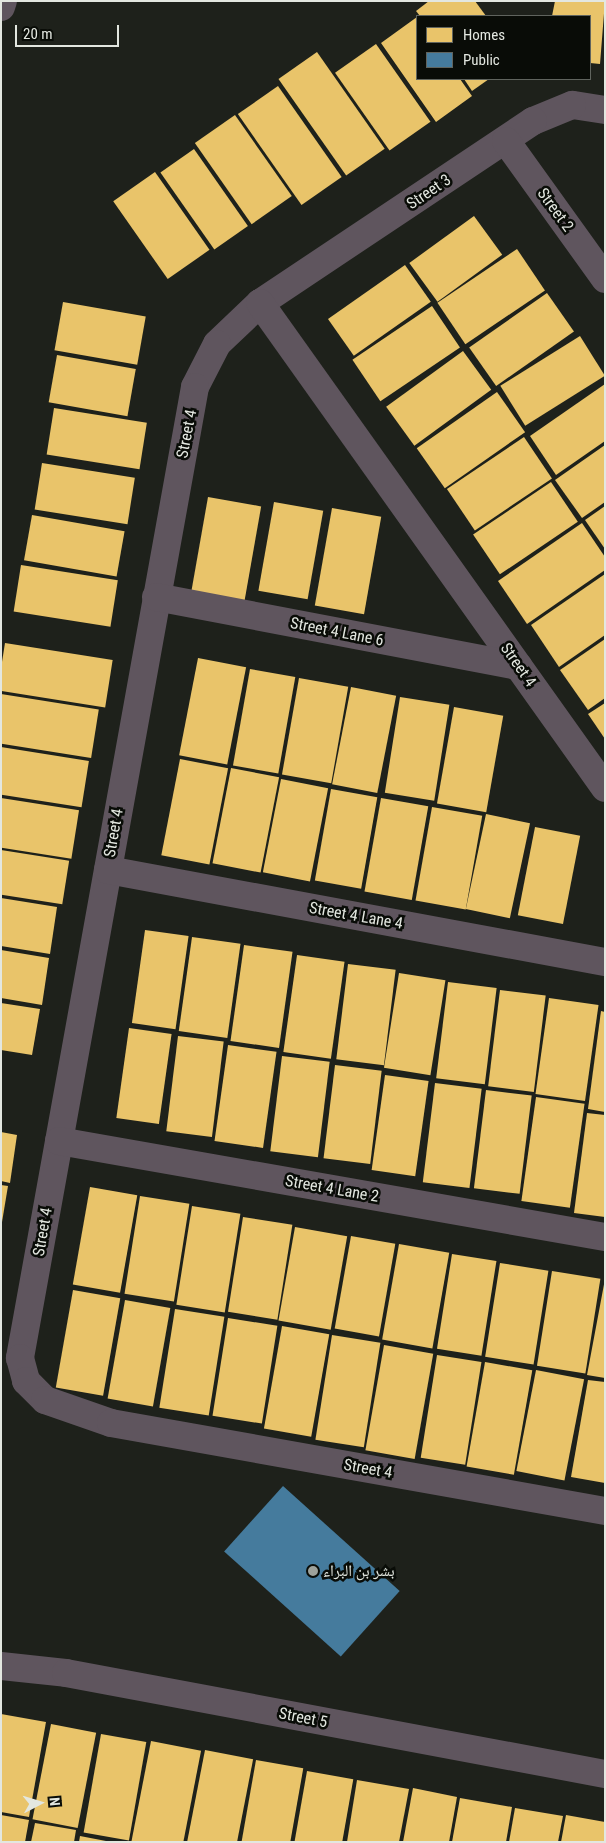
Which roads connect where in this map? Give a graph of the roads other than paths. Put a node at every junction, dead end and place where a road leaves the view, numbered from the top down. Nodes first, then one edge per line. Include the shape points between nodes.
1 (3, 1) edge
2 (1, 7) edge
3 (605, 110) edge
4 (506, 141) junction
5 (605, 279) edge
6 (260, 303) junction
7 (156, 597) junction
8 (519, 666) junction
9 (605, 788) edge
10 (108, 870) junction
11 (605, 962) edge
12 (59, 1141) junction
13 (605, 1237) edge
14 (605, 1511) edge
15 (1, 1666) edge
16 (605, 1774) edge

1 - 2 street
3 - 4 street, Street 3 via 572,105 551,111
4 - 5 street, Street 2
4 - 6 street, Street 3
6 - 7 street, Street 4 via 217,344 195,387
6 - 8 street, Street 4
7 - 8 street, Street 4 Lane 6
7 - 10 street, Street 4
8 - 9 street, Street 4
10 - 11 street, Street 4 Lane 4
10 - 12 street, Street 4
12 - 13 street, Street 4 Lane 2
12 - 14 street, Street 4 via 20,1358 26,1381 45,1400 111,1423
15 - 16 street, Street 5 via 76,1675

